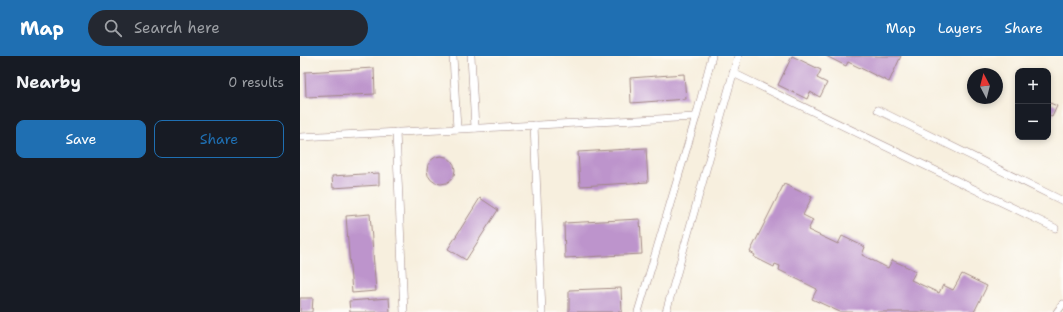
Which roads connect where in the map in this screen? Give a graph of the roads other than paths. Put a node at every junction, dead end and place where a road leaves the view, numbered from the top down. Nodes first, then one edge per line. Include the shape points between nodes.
1 (453, 56) edge
2 (471, 56) edge
3 (712, 56) edge
4 (738, 56) edge
5 (733, 73) junction
6 (878, 110) dead end
7 (696, 117) junction
8 (534, 125) junction
9 (475, 128) junction
10 (457, 129) junction
11 (396, 132) junction
12 (300, 137) edge
13 (1063, 201) edge
14 (1055, 228) dead end
15 (1063, 304) edge
16 (404, 312) edge
17 (542, 312) edge
18 (638, 312) edge
19 (666, 312) edge
20 (1057, 312) edge

1 - 10 lane
2 - 9 lane
3 - 7 lane
4 - 5 lane
5 - 14 lane
5 - 19 lane
6 - 13 lane
7 - 8 lane
7 - 18 lane
8 - 9 lane
8 - 17 lane
9 - 10 lane
10 - 11 lane
11 - 12 lane
11 - 16 lane
15 - 20 lane

